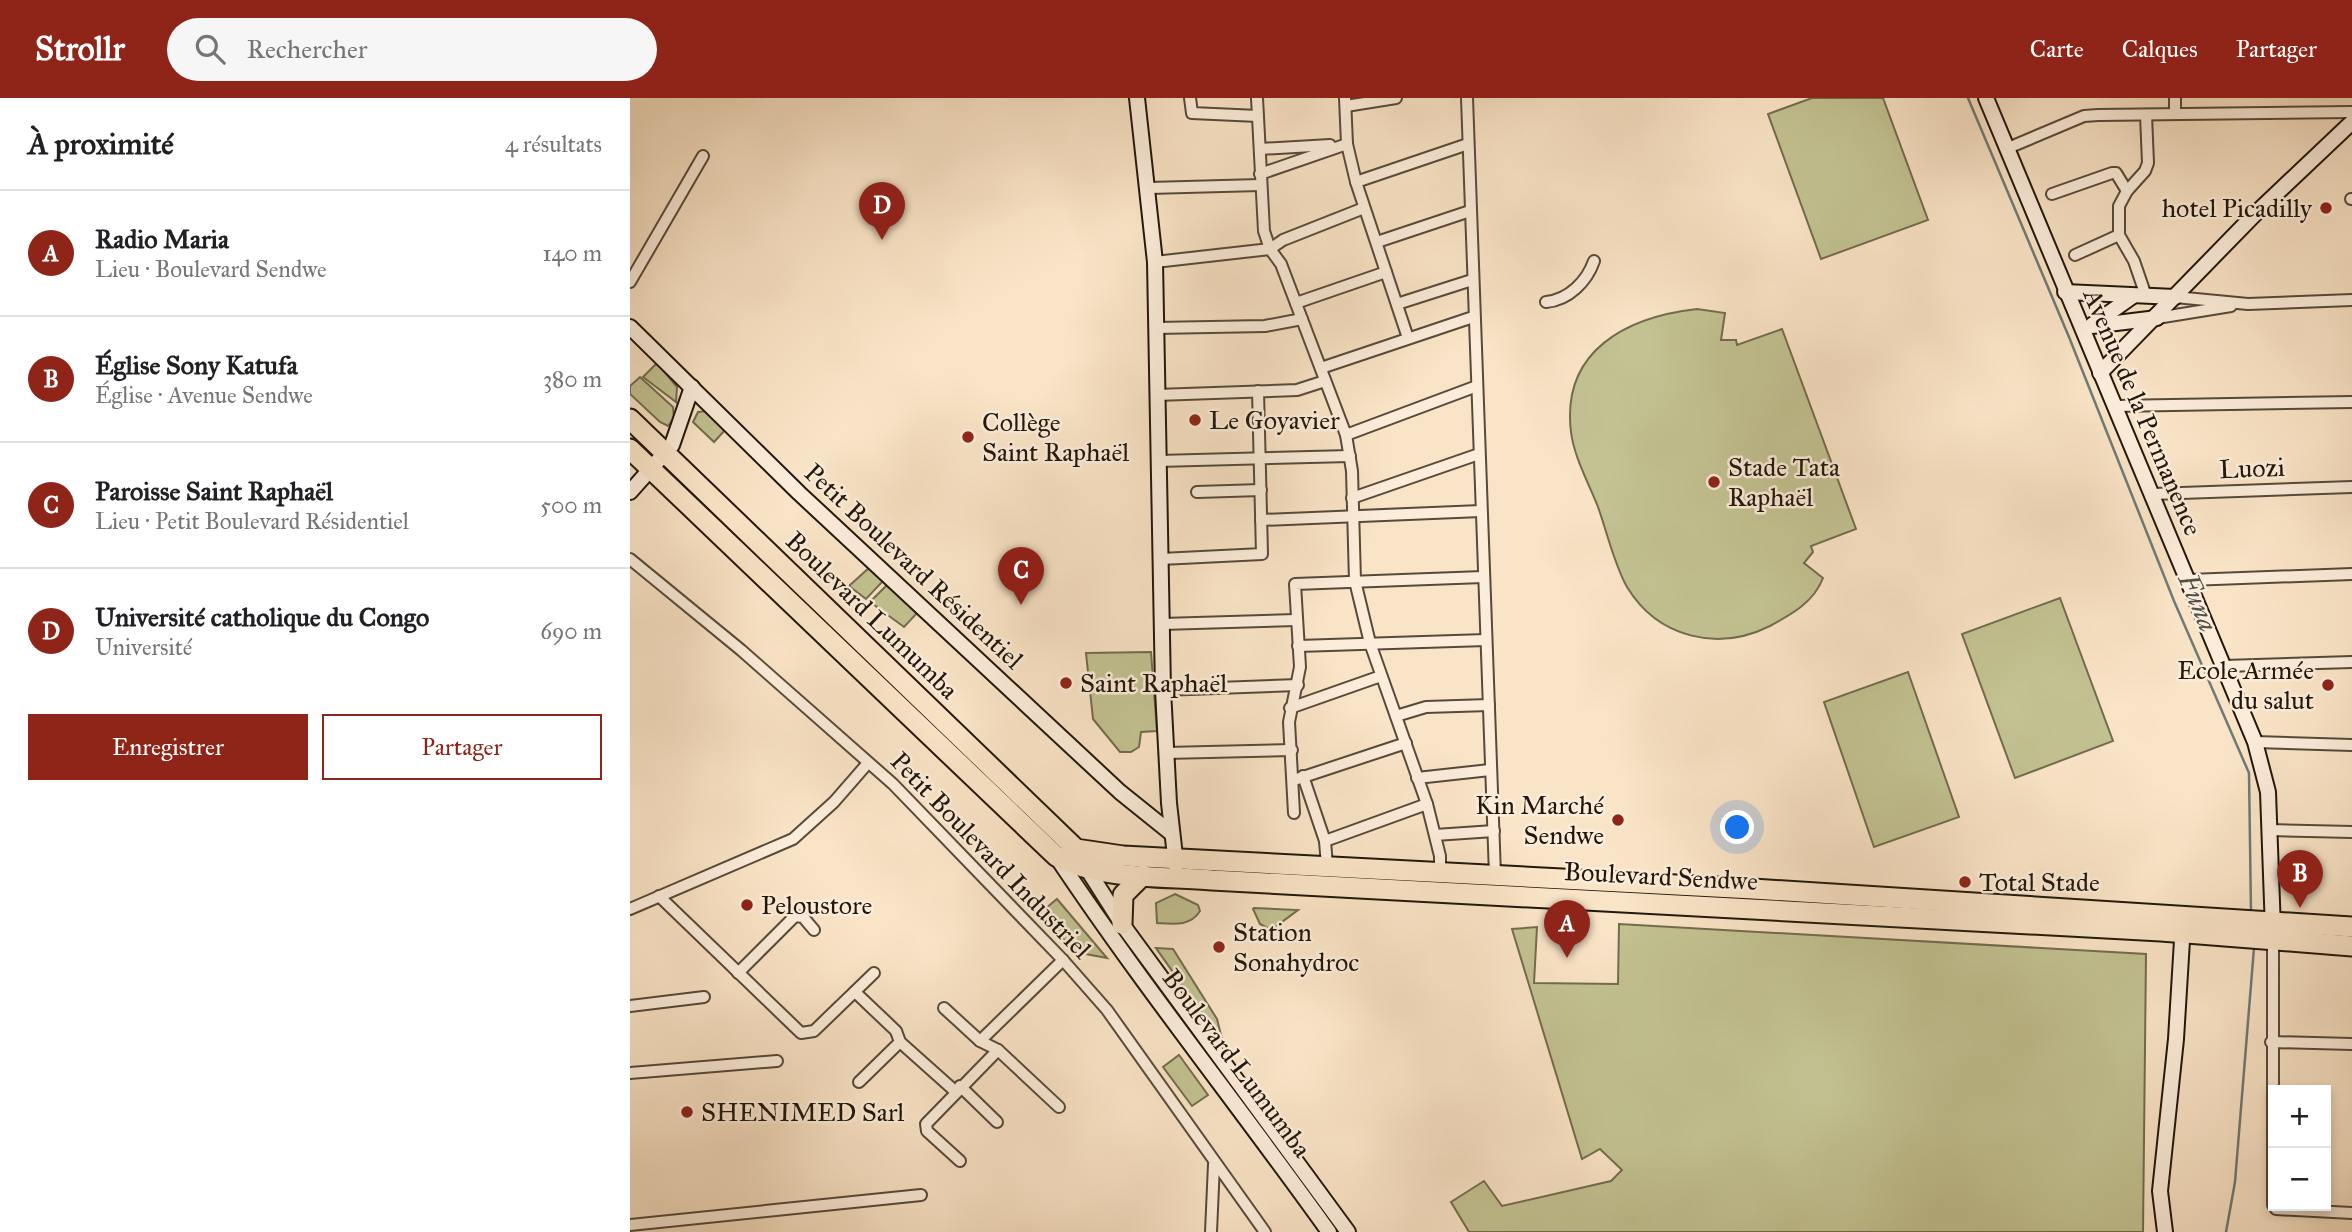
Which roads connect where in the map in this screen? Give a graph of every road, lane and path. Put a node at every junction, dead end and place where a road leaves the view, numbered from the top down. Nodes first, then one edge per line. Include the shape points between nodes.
1 (1137, 98) edge
2 (1190, 98) edge
3 (1257, 98) edge
4 (1396, 98) edge
5 (1466, 98) edge
6 (1986, 98) edge
7 (2175, 98) edge
8 (1345, 102) edge
9 (2352, 112) edge
10 (2175, 114) junction
11 (2146, 115) junction
12 (1258, 116) junction
13 (2352, 122) edge
14 (1347, 144) junction
15 (1468, 144) junction
16 (2007, 148) junction
17 (1260, 149) junction
18 (703, 156) dead end
19 (1260, 179) junction
20 (1356, 182) junction
21 (1149, 188) junction
22 (2127, 191) junction
23 (2052, 194) dead end
24 (1364, 208) junction
25 (1470, 211) junction
26 (2119, 235) junction
27 (1377, 243) junction
28 (1270, 248) junction
29 (2075, 255) dead end
30 (1594, 261) dead end
31 (1156, 262) junction
32 (1386, 272) junction
33 (1472, 280) junction
34 (630, 282) edge
35 (2065, 292) junction
36 (2140, 296) junction
37 (2175, 297) junction
38 (2352, 300) edge
39 (1546, 302) dead end
40 (1296, 303) junction
41 (1397, 304) junction
42 (2248, 304) junction
43 (1473, 317) junction
44 (2157, 318) junction
45 (1302, 319) junction
46 (630, 327) edge
47 (1156, 328) junction
48 (2087, 328) junction
49 (1408, 338) junction
50 (1321, 368) junction
51 (2100, 373) junction
52 (1325, 381) junction
53 (1477, 386) junction
54 (692, 387) junction
55 (1258, 391) junction
56 (1156, 395) junction
57 (2352, 402) edge
58 (2114, 406) junction
59 (630, 419) edge
60 (1346, 435) junction
61 (630, 449) edge
62 (667, 453) junction
63 (1479, 454) junction
64 (1350, 456) junction
65 (1260, 457) junction
66 (1158, 461) junction
67 (651, 470) junction
68 (2352, 487) edge
69 (1261, 490) junction
70 (630, 492) edge
71 (1197, 492) dead end
72 (2153, 494) junction
73 (1352, 498) junction
74 (1481, 511) junction
75 (1352, 516) junction
76 (1261, 520) junction
77 (630, 559) edge
78 (1161, 559) junction
79 (2352, 575) edge
80 (1483, 577) junction
81 (1355, 580) junction
82 (2189, 580) junction
83 (1296, 620) junction
84 (1162, 624) junction
85 (1486, 640) junction
86 (1370, 643) junction
87 (1298, 646) junction
88 (2352, 662) edge
89 (2224, 666) junction
90 (1381, 676) junction
91 (1298, 685) junction
92 (1163, 690) junction
93 (1489, 705) junction
94 (1290, 708) junction
95 (1396, 716) junction
96 (2255, 742) junction
97 (1406, 743) junction
98 (2352, 745) edge
99 (1292, 750) junction
100 (1166, 753) junction
101 (868, 763) junction
102 (1489, 770) junction
103 (1298, 778) junction
104 (1417, 778) junction
105 (1427, 804) junction
106 (1294, 813) dead end
107 (2269, 830) junction
108 (1493, 831) junction
109 (2352, 832) edge
110 (1171, 833) junction
111 (1435, 835) junction
112 (1325, 841) junction
113 (1076, 849) junction
114 (1056, 856) junction
115 (1175, 857) junction
116 (1327, 866) junction
117 (1087, 868) junction
118 (1440, 872) junction
119 (1143, 875) junction
120 (1495, 875) junction
121 (1178, 877) junction
122 (659, 896) junction
123 (630, 909) edge
124 (1122, 924) junction
125 (2183, 924) junction
126 (2352, 927) edge
127 (814, 930) dead end
128 (2267, 930) junction
129 (2352, 946) edge
130 (1063, 960) junction
131 (738, 973) junction
132 (874, 973) dead end
133 (855, 992) junction
134 (704, 997) dead end
135 (630, 1006) edge
136 (944, 1008) dead end
137 (980, 1041) junction
138 (900, 1042) junction
139 (2271, 1042) junction
140 (2352, 1044) edge
141 (998, 1050) junction
142 (777, 1061) dead end
143 (630, 1073) edge
144 (859, 1082) dead end
145 (958, 1089) junction
146 (1059, 1107) dead end
147 (997, 1122) dead end
148 (2272, 1148) edge
149 (960, 1161) dead end
150 (1214, 1164) junction
151 (921, 1195) dead end
152 (2314, 1211) edge
153 (2352, 1213) edge
154 (2161, 1216) junction
155 (630, 1224) edge
156 (1211, 1232) edge
157 (1265, 1232) edge
158 (1329, 1232) edge
159 (1349, 1232) edge
160 (2156, 1232) edge
161 (2165, 1232) edge

1 - 21 street
2 - 12 street via 1192,113
3 - 12 street
4 - 8 street
5 - 15 street
6 - 16 street, Avenue de la Permanence
7 - 10 street
8 - 14 street
9 - 10 street
10 - 11 street
11 - 16 street via 2084,116
11 - 22 street via 2148,163
12 - 17 street
13 - 37 street
14 - 17 street
14 - 19 street
14 - 20 street
15 - 20 street
15 - 25 street
16 - 35 street, Avenue de la Permanence
17 - 19 street
18 - 34 street
19 - 21 street
19 - 28 street
20 - 24 street
21 - 31 street
22 - 23 street via 2112,173
22 - 26 street via 2118,212
24 - 27 street
24 - 28 street
25 - 27 street
25 - 33 street
26 - 29 street
26 - 36 street via 2134,261
27 - 32 street
28 - 31 street
28 - 40 street
30 - 39 street via 1588,278 1558,301
31 - 47 street
32 - 40 street
32 - 41 street
33 - 41 street
33 - 43 street
35 - 36 street
35 - 48 street, Avenue de la Permanence
36 - 37 street
36 - 48 street
37 - 42 street
37 - 44 street
38 - 42 street
40 - 45 street
41 - 49 street
42 - 44 street
43 - 49 street
43 - 53 street
44 - 48 street
44 - 51 street
45 - 47 street via 1265,326
45 - 50 street
46 - 54 street, Petit Boulevard Résidentiel
47 - 56 street
48 - 51 street, Avenue de la Permanence
49 - 50 street
50 - 52 street
51 - 58 street, Avenue de la Permanence
52 - 55 street via 1297,390
52 - 60 street
53 - 60 street
53 - 63 street
54 - 62 street
54 - 110 street, Petit Boulevard Résidentiel via 1120,792
55 - 56 street
55 - 65 street
56 - 66 street
57 - 58 street
58 - 72 street, Avenue de la Permanence
59 - 62 highway, Boulevard Lumumba
60 - 64 street
61 - 67 highway, Boulevard Lumumba
62 - 67 street
62 - 113 highway, Boulevard Lumumba
63 - 73 street
63 - 74 street
64 - 65 street
64 - 73 street
65 - 66 street
65 - 69 street
66 - 78 street
67 - 70 street
67 - 114 highway, Boulevard Lumumba
68 - 72 street, Luozi
69 - 71 street
69 - 76 street
72 - 82 street, Avenue de la Permanence
73 - 75 street
74 - 75 street
74 - 80 street
75 - 76 street
75 - 81 street
76 - 78 street via 1263,551 1258,556
77 - 101 street, Petit Boulevard Industriel
78 - 84 street
79 - 82 street
80 - 81 street
80 - 85 street
81 - 83 street via 1295,584
81 - 86 street
82 - 89 street, Avenue de la Permanence
83 - 84 street
83 - 87 street
84 - 92 street
85 - 86 street
85 - 93 street
86 - 87 street
86 - 90 street
87 - 91 street
88 - 89 street
89 - 96 street, Avenue de la Permanence
90 - 94 street
90 - 95 street
91 - 92 street
91 - 94 street
92 - 100 street
93 - 95 street via 1426,707
93 - 102 street
94 - 99 street
95 - 97 street
96 - 98 street
96 - 107 street, Avenue de la Permanence via 2268,792
97 - 103 street
97 - 104 street
99 - 100 street
99 - 103 street
100 - 110 street
101 - 122 street via 834,803 793,839
101 - 130 street, Petit Boulevard Industriel via 935,825
102 - 104 street
102 - 108 street
103 - 106 street
103 - 112 street
104 - 105 street
105 - 111 street
105 - 112 street
107 - 109 street
107 - 128 street, Avenue de la Permanence
108 - 111 street
108 - 120 street
110 - 115 street
111 - 118 street
112 - 116 street
113 - 115 highway, Boulevard Sendwe
113 - 117 street, Boulevard Lumumba
114 - 117 highway, Boulevard Lumumba
114 - 158 street, Boulevard Lumumba via 1143,982
115 - 116 highway, Boulevard Sendwe
115 - 121 street
116 - 118 highway, Boulevard Sendwe
117 - 119 highway, Boulevard Sendwe
117 - 124 street, Boulevard Lumumba
118 - 120 highway, Boulevard Sendwe
119 - 121 highway, Boulevard Sendwe
119 - 124 highway via 1123,895
120 - 125 highway, Boulevard Sendwe
121 - 125 highway, Boulevard Sendwe
122 - 123 street
122 - 131 street
124 - 159 street, Boulevard Lumumba
125 - 128 highway, Boulevard Sendwe
125 - 154 street
126 - 128 highway
127 - 131 street via 803,917 796,916
128 - 129 highway
128 - 139 street, Avenue de la Permanence
130 - 137 street
130 - 150 street, Petit Boulevard Industriel via 1107,1010
131 - 133 street via 807,1034
132 - 133 street
133 - 138 street via 896,1031
134 - 135 street
136 - 137 street
137 - 141 street
138 - 144 street
138 - 145 street
139 - 140 street
139 - 148 street, Avenue de la Permanence
141 - 145 street
141 - 146 street
142 - 143 street
145 - 147 street
145 - 149 street via 926,1128
150 - 156 street
150 - 157 street, Petit Boulevard Industriel
151 - 155 street
152 - 153 street
154 - 160 street
154 - 161 street

